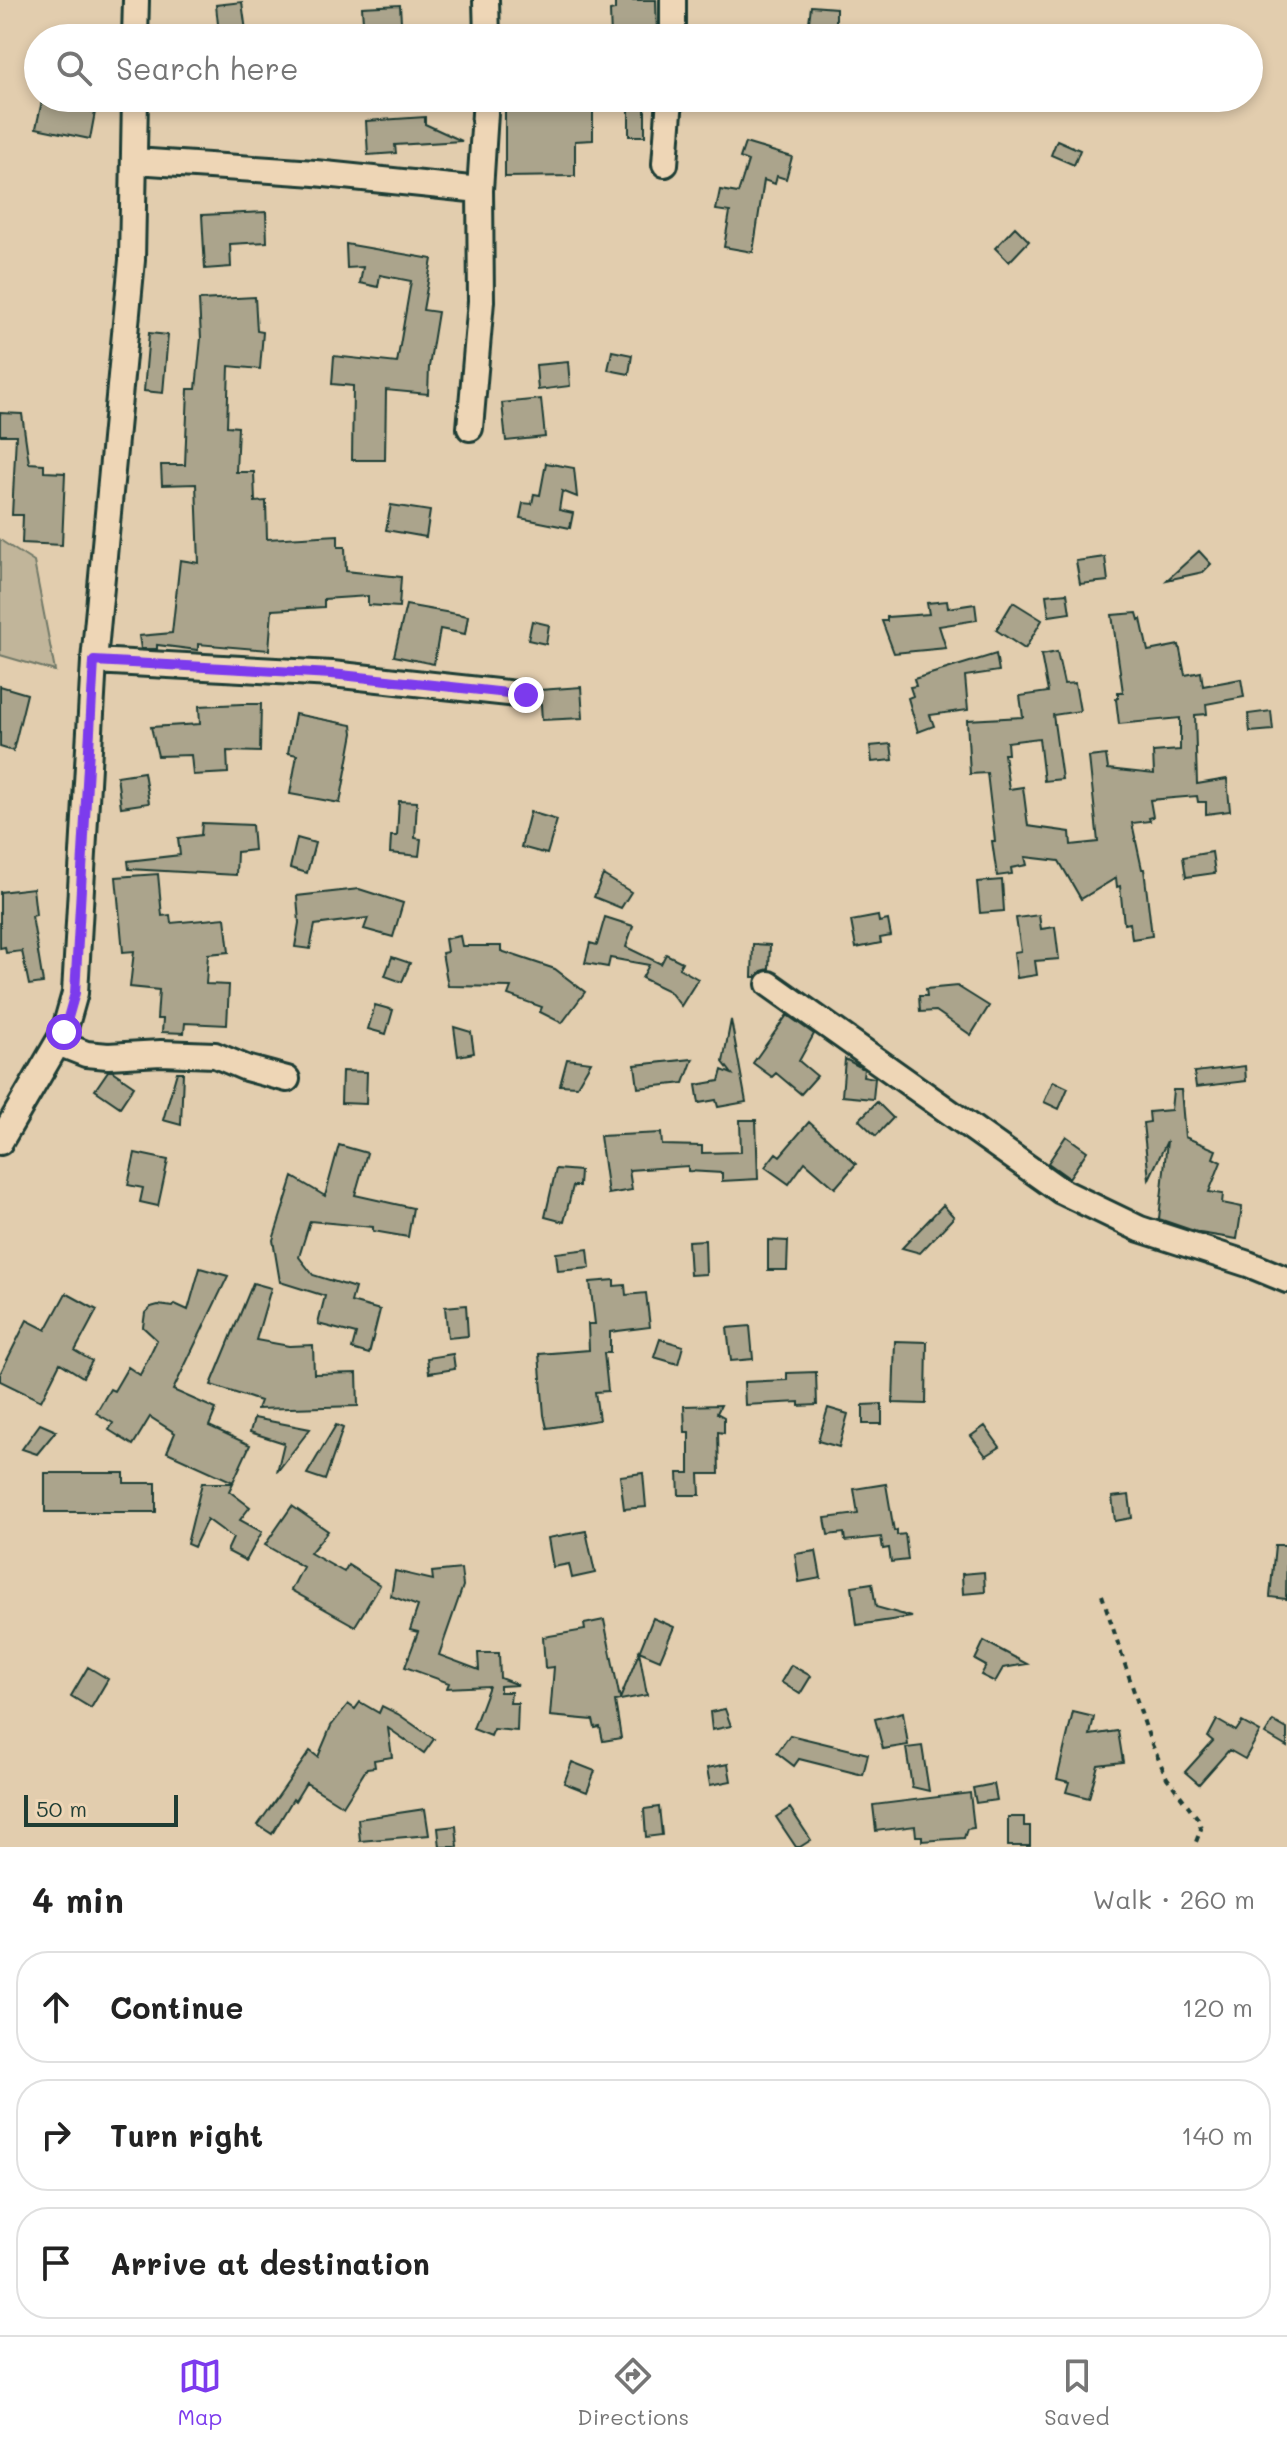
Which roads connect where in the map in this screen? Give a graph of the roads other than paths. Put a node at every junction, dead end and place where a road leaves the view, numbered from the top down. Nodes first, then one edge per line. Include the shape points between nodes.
1 (136, 0) edge
2 (486, 0) edge
3 (673, 0) edge
4 (135, 24) edge
5 (487, 24) edge
6 (673, 24) edge
7 (135, 112) edge
8 (485, 112) edge
9 (669, 112) edge
10 (135, 161) junction
11 (665, 164) dead end
12 (480, 190) junction
13 (470, 428) dead end
14 (94, 661) junction
15 (526, 695) dead end
16 (769, 984) dead end
17 (58, 1043) junction
18 (287, 1079) dead end
19 (0, 1142) edge
20 (1287, 1280) edge

1 - 4 street
2 - 5 street
3 - 6 street
7 - 10 street
8 - 12 street
9 - 11 street
10 - 12 street
10 - 14 street via 132,260
12 - 13 street via 481,301
14 - 15 street via 332,674
14 - 17 street via 75,993
16 - 20 street via 1061,1191 1140,1229
17 - 18 street via 108,1056 215,1055
17 - 19 street

